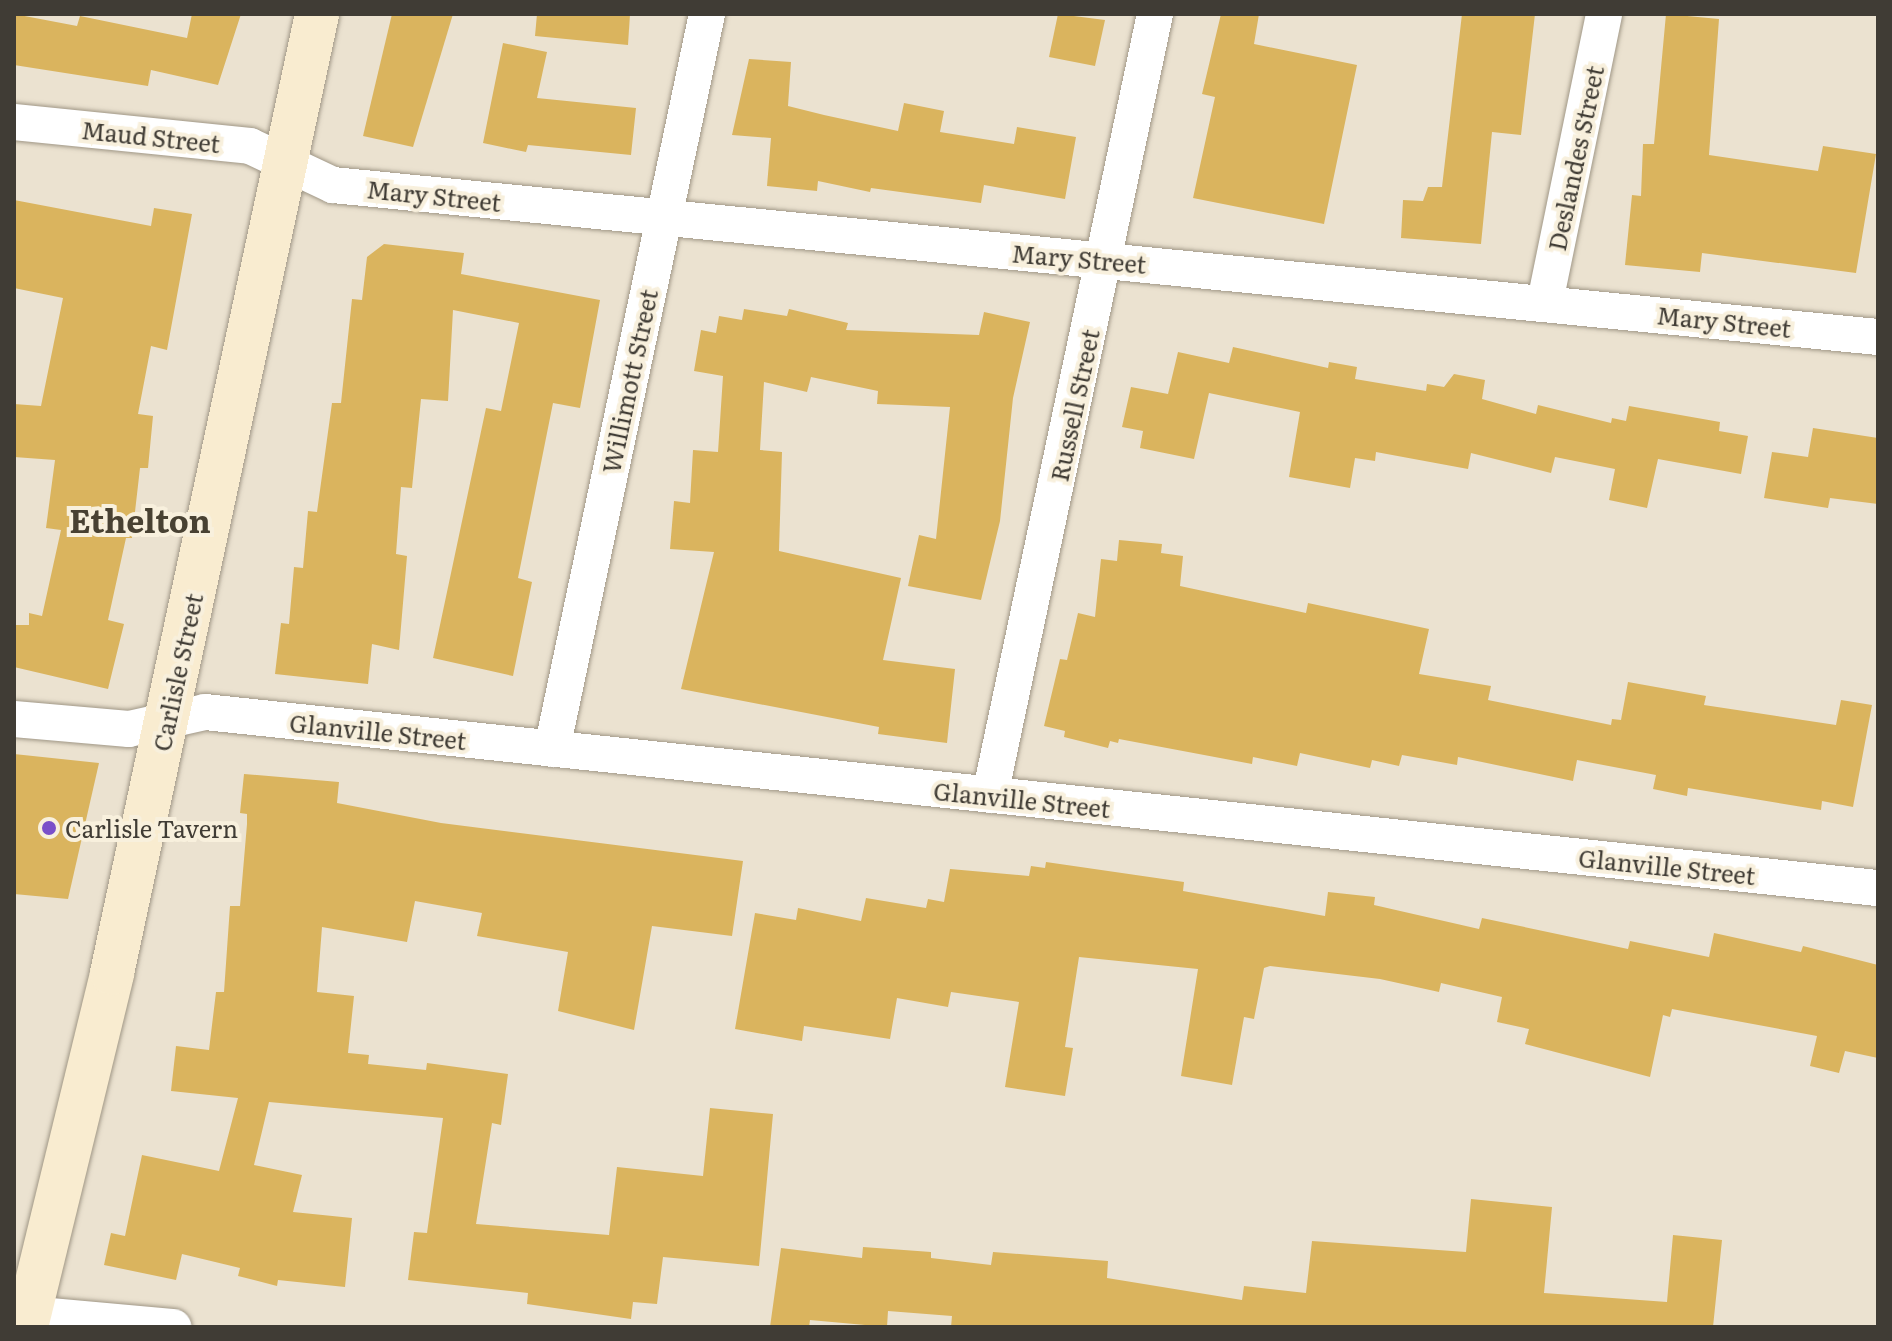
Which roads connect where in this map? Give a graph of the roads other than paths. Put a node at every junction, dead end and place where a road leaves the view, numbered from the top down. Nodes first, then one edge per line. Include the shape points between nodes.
1 (317, 14) edge
2 (707, 14) edge
3 (1155, 14) edge
4 (1604, 14) edge
5 (14, 122) edge
6 (284, 165) junction
7 (663, 218) junction
8 (1104, 261) junction
9 (1545, 302) junction
10 (1878, 337) edge
11 (14, 719) edge
12 (168, 720) junction
13 (552, 749) junction
14 (990, 795) junction
15 (1878, 888) edge
16 (28, 1320) edge
17 (173, 1327) edge

1 - 6 street, Carlisle Street
2 - 7 street, Willimott Street
3 - 8 street, Russell Street
4 - 9 street, Deslandes Street
5 - 6 street, Maud Street via 250,146
6 - 7 street, Mary Street via 333,185
6 - 12 street, Carlisle Street
7 - 8 street, Mary Street
7 - 13 street, Willimott Street
8 - 9 street, Mary Street
8 - 14 street, Russell Street
9 - 10 street, Mary Street
11 - 12 street, Glanville Street via 129,729
12 - 13 street, Glanville Street via 205,712
12 - 16 street, Carlisle Street
13 - 14 street, Glanville Street
14 - 15 street, Glanville Street
16 - 17 street

